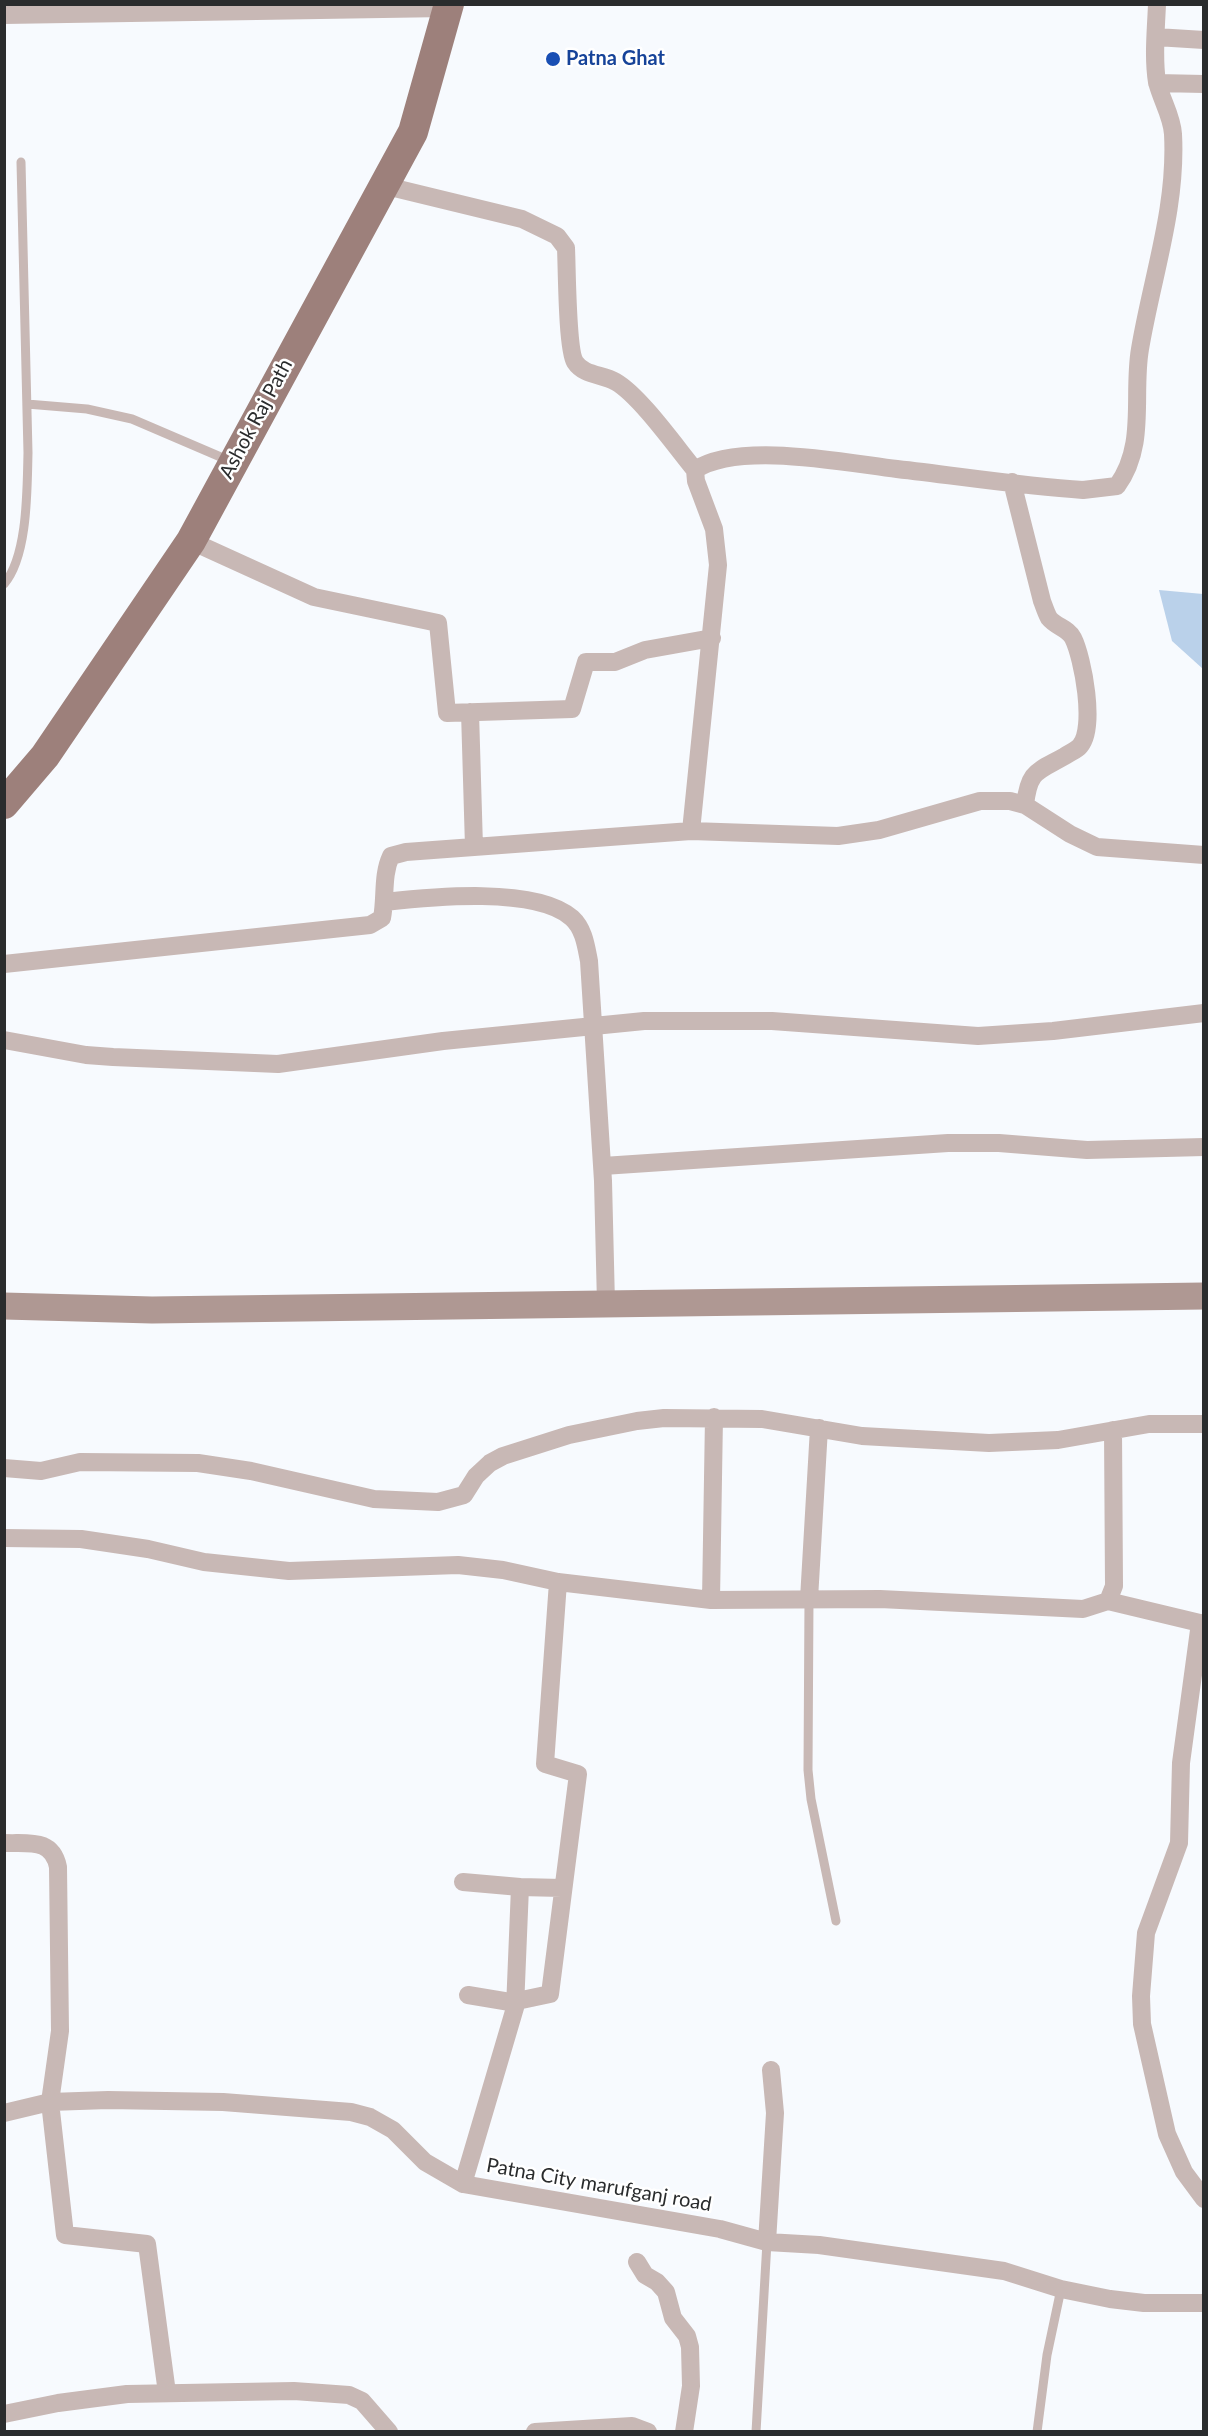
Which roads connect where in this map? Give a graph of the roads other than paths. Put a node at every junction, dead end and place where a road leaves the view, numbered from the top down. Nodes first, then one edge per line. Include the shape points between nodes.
1 (1157, 4) edge
2 (447, 6) edge
3 (249, 8) edge
4 (4, 15) edge
5 (1156, 37) junction
6 (1203, 40) edge
7 (1157, 83) junction
8 (1203, 84) edge
9 (21, 162) dead end
10 (382, 185) junction
11 (27, 404) junction
12 (232, 462) junction
13 (696, 470) junction
14 (1012, 482) junction
15 (191, 541) junction
16 (4, 584) edge
17 (712, 638) junction
18 (470, 712) junction
19 (4, 804) edge
20 (1025, 805) junction
21 (691, 831) junction
22 (474, 847) junction
23 (1203, 855) edge
24 (385, 902) junction
25 (4, 964) edge
26 (1203, 1013) edge
27 (592, 1027) junction
28 (4, 1040) edge
29 (1203, 1147) edge
30 (603, 1167) junction
31 (1203, 1296) edge
32 (606, 1304) junction
33 (4, 1306) edge
34 (714, 1417) junction
35 (1203, 1424) edge
36 (819, 1428) junction
37 (1113, 1430) junction
38 (4, 1468) edge
39 (4, 1538) edge
40 (558, 1582) junction
41 (809, 1599) junction
42 (711, 1600) junction
43 (1108, 1601) junction
44 (1202, 1623) edge
45 (4, 1843) edge
46 (463, 1882) dead end
47 (520, 1887) junction
48 (562, 1888) junction
49 (836, 1921) dead end
50 (468, 1995) dead end
51 (516, 2006) junction
52 (771, 2070) dead end
53 (50, 2102) junction
54 (4, 2113) edge
55 (463, 2184) junction
56 (1203, 2199) edge
57 (767, 2242) junction
58 (637, 2262) dead end
59 (1061, 2289) junction
60 (1203, 2303) edge
61 (167, 2393) junction
62 (4, 2414) edge
63 (389, 2432) edge
64 (535, 2432) edge
65 (648, 2432) edge
66 (684, 2432) edge
67 (756, 2432) edge
68 (1037, 2432) edge

1 - 5 street
2 - 3 street
2 - 10 main road, Ashok Raj Path via 412,132
3 - 4 street
5 - 6 street
5 - 7 street
7 - 8 street
7 - 14 street via 1173,131 1174,166 1170,206 1139,353 1133,458 1117,486 1072,490
9 - 11 lane
10 - 12 main road, Ashok Raj Path
10 - 13 street via 522,219 557,236 566,248 575,362 586,371 615,381 630,394
11 - 12 lane via 87,409 132,419
11 - 16 lane via 27,489 22,533 12,574
12 - 15 main road, Ashok Raj Path
13 - 14 street via 720,459 790,457
13 - 17 street via 718,550
14 - 20 street via 1042,601 1049,618 1074,639 1087,692 1086,736 1080,746 1032,775
15 - 18 street via 314,597 438,623 447,712
15 - 19 main road, Ashok Raj Path via 45,756
17 - 18 street via 645,650 615,662 586,662 572,709
17 - 21 street
18 - 22 street
20 - 21 street via 980,801 848,835
20 - 23 street via 1097,847
21 - 22 street
22 - 24 street via 391,856 385,868
24 - 25 street via 382,918 370,925
24 - 27 street via 457,895 508,897 544,905 572,918 585,941 589,961
26 - 27 street via 986,1035 731,1020 644,1021
27 - 28 street via 442,1041 278,1064 95,1056
27 - 30 street
29 - 30 street via 1088,1150 948,1143
30 - 32 street
31 - 32 main road
32 - 33 main road via 152,1310
34 - 36 street via 783,1421
34 - 38 street via 637,1421 561,1438 503,1456 476,1476 464,1495 438,1502 374,1499 198,1463 80,1462 41,1471
34 - 42 street
35 - 37 street via 1149,1424
36 - 37 street via 862,1436 989,1443 1050,1441
36 - 41 street
37 - 43 street via 1115,1564 1114,1586
39 - 40 street via 81,1539 204,1562 290,1571 458,1565
40 - 42 street
40 - 48 street via 545,1764 578,1774
41 - 42 street
41 - 43 street via 1083,1609
41 - 49 lane via 808,1770
43 - 44 street
44 - 56 street via 1181,1763 1179,1843 1146,1933 1141,1996 1144,2035 1167,2134 1184,2172
45 - 53 street via 44,1846 55,1854 58,1867 60,2031
46 - 47 street
47 - 48 street
47 - 51 street
48 - 51 street via 550,1994 517,2001
50 - 51 street
51 - 55 street
52 - 57 street via 775,2113
53 - 54 street, Patna City marufganj road
53 - 55 street, Patna City marufganj road via 223,2102 351,2112 393,2130 425,2162
53 - 61 street via 65,2235 147,2244
55 - 57 street, Patna City marufganj road via 720,2229
57 - 59 street, Patna City marufganj road via 819,2245 1004,2271
57 - 67 lane
58 - 66 street via 645,2275 666,2292 673,2318 687,2336 691,2386
59 - 60 street, Patna City marufganj road via 1144,2303
59 - 68 lane
61 - 62 street via 94,2398
61 - 63 street via 294,2391 349,2395 362,2401
64 - 65 street via 632,2426

